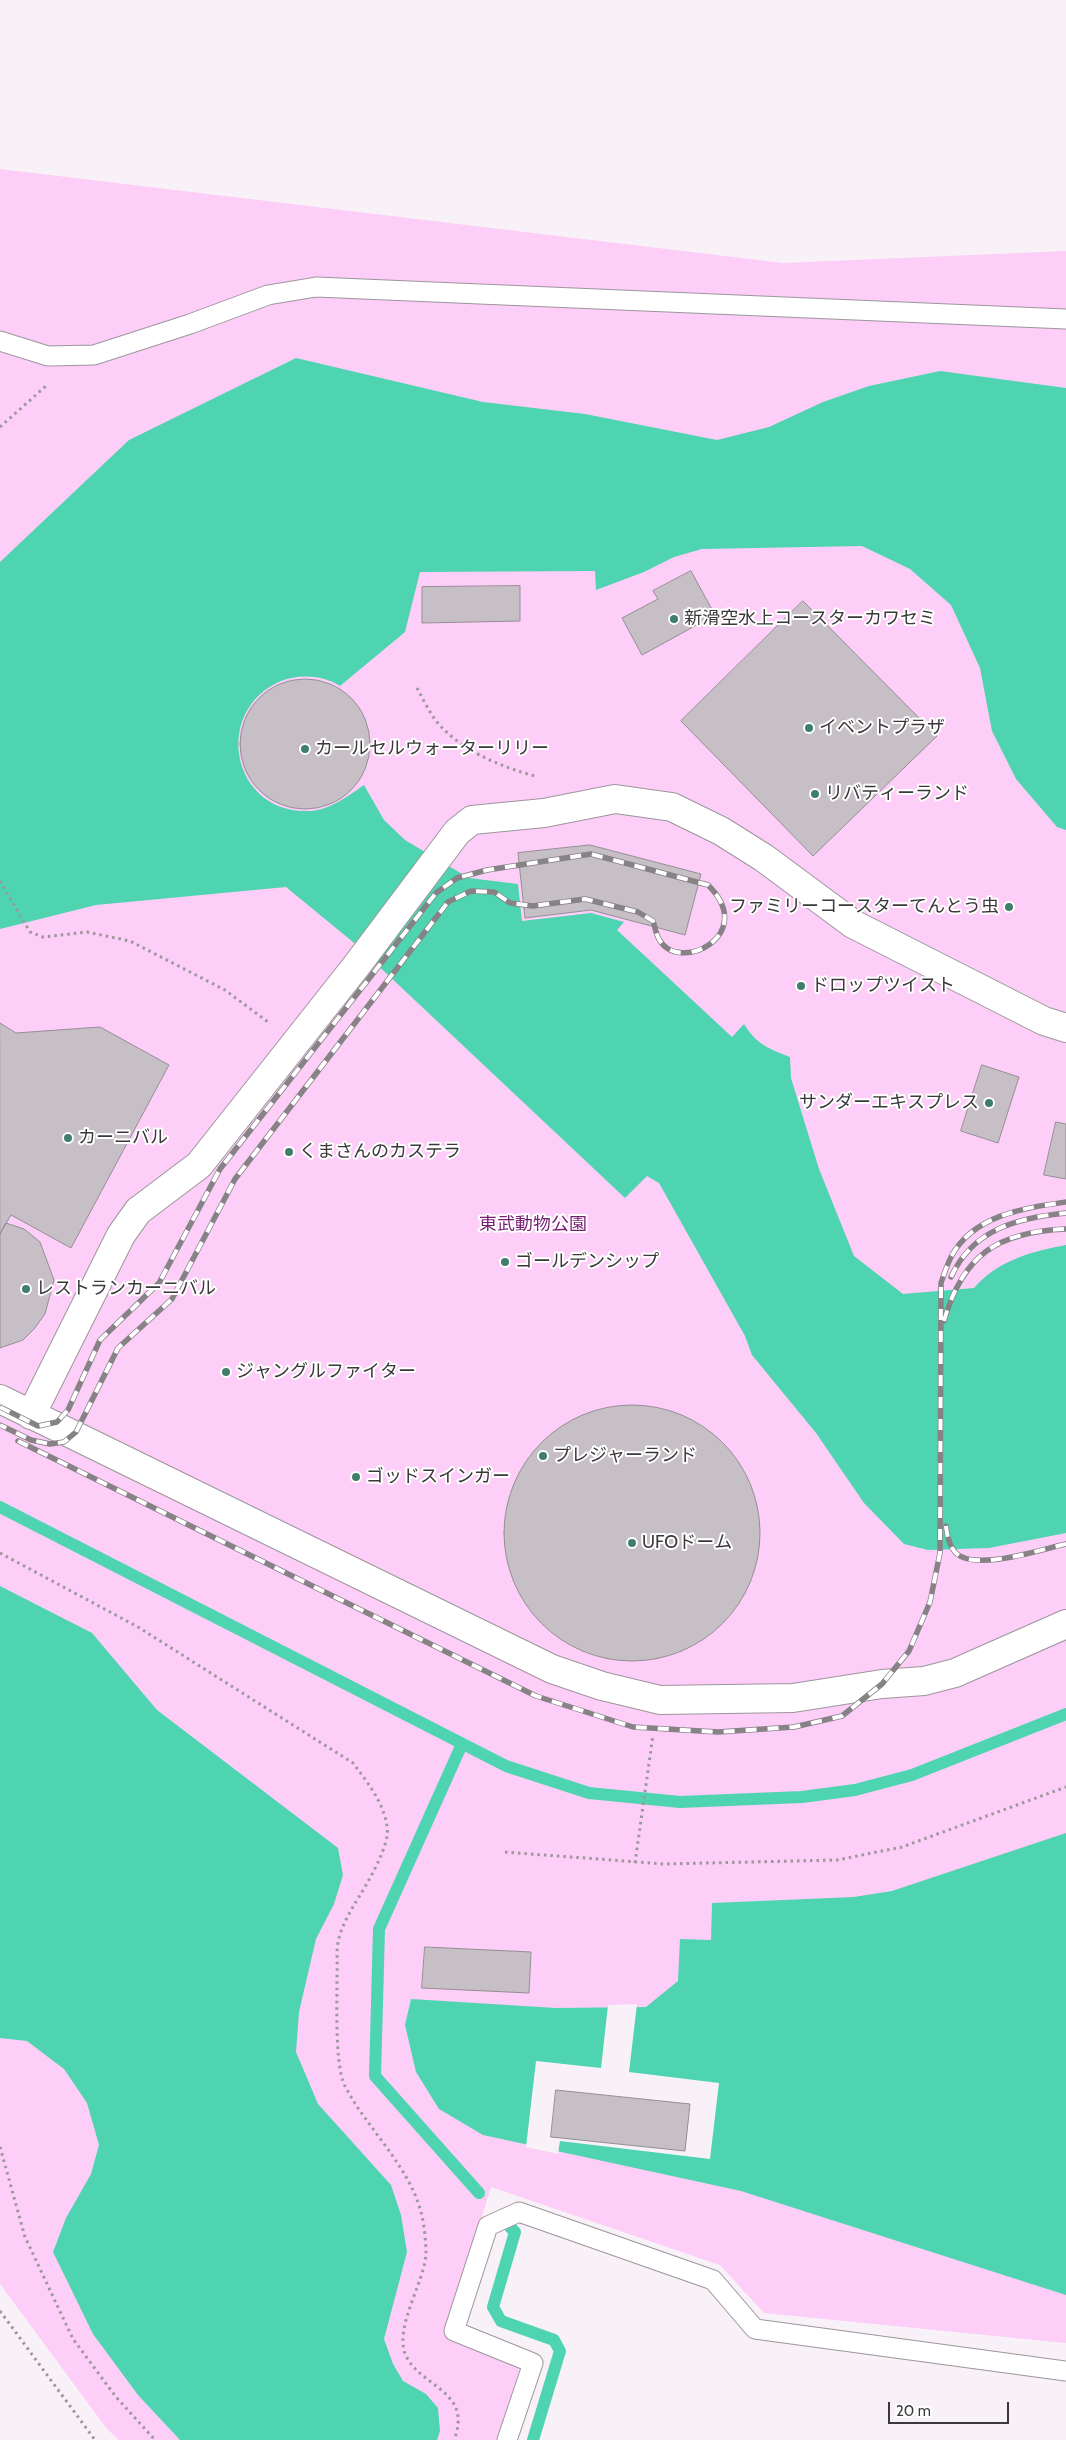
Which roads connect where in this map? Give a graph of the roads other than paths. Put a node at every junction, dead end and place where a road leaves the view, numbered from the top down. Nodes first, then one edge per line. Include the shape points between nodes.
1 (1066, 319) edge
2 (0, 341) edge
3 (1066, 1028) edge
4 (0, 1399) edge
5 (31, 1415) junction
6 (1066, 1624) edge
7 (1066, 2371) edge
8 (507, 2440) edge

1 - 2 lane via 316,287 268,295 94,355 48,356
3 - 5 street via 1044,1021 852,924 757,854 721,831 672,807 615,799 544,813 472,820 457,832 358,965 199,1165 138,1211 121,1235
4 - 5 street
5 - 6 street via 552,1669 602,1686 660,1700 793,1698 924,1681 955,1673
7 - 8 lane via 755,2329 713,2280 519,2212 488,2226 454,2331 533,2363

